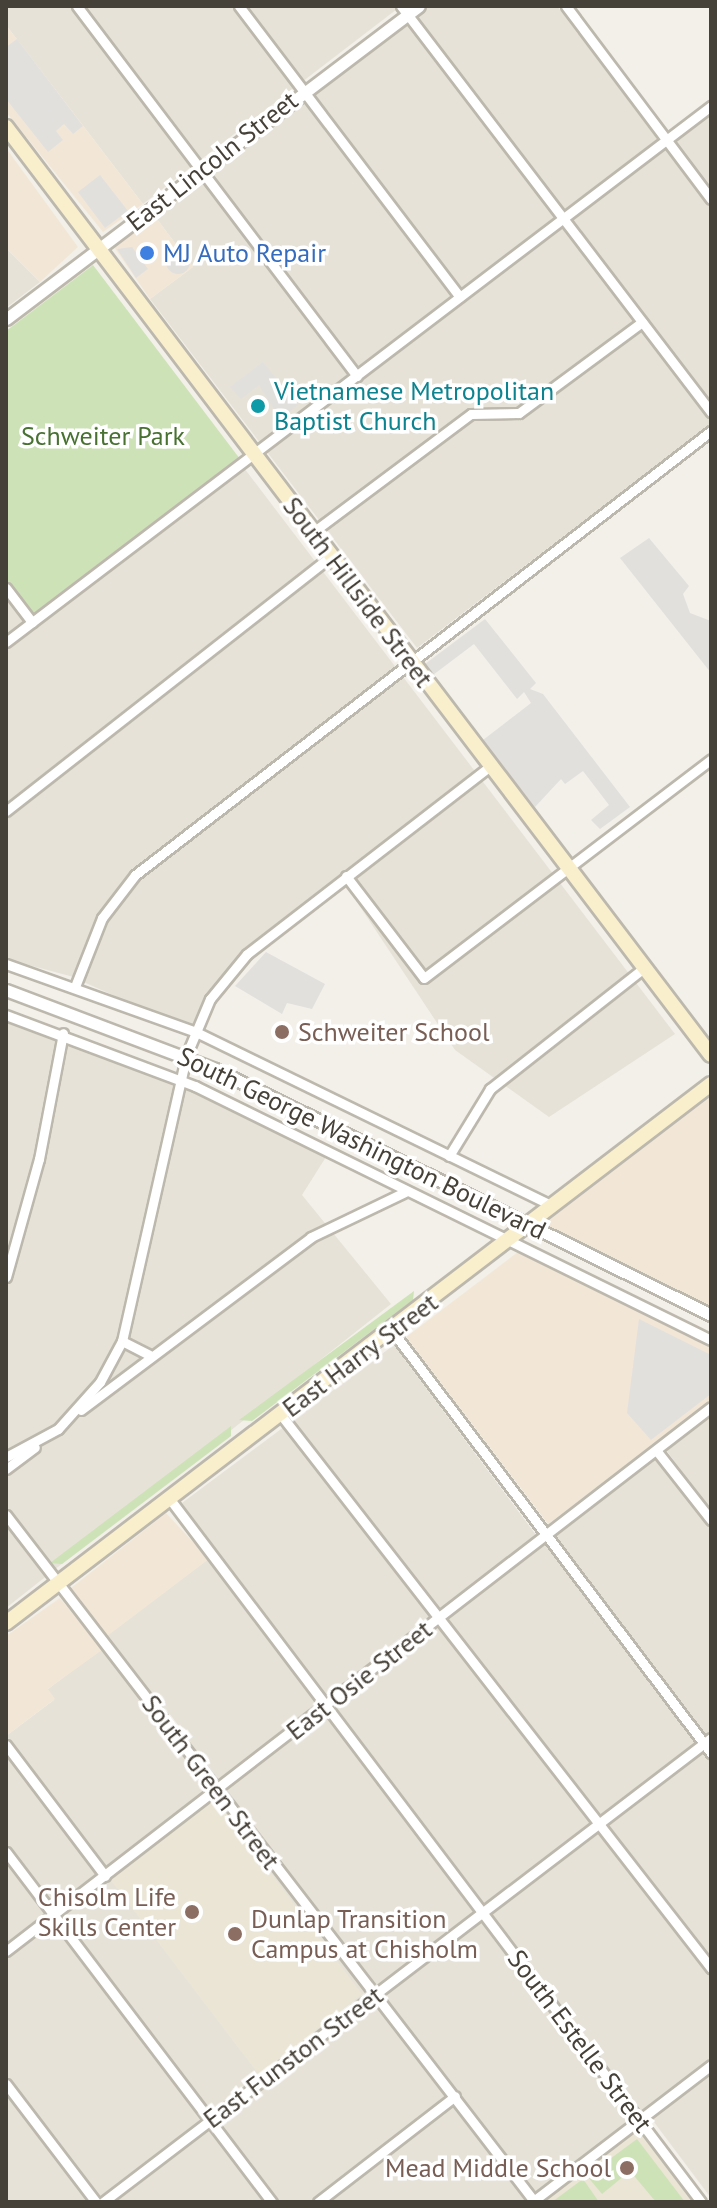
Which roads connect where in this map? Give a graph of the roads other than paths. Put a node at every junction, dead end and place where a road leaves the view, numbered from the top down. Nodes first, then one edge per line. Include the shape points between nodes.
1 (77, 6) edge
2 (239, 6) edge
3 (419, 6) edge
4 (566, 6) edge
5 (405, 10) edge
6 (304, 91) junction
7 (711, 106) edge
8 (6, 127) edge
9 (666, 140) junction
10 (200, 170) junction
11 (711, 199) edge
12 (563, 219) junction
13 (98, 249) junction
14 (460, 297) junction
15 (6, 319) edge
16 (642, 322) junction
17 (357, 376) junction
18 (711, 412) edge
19 (711, 431) edge
20 (254, 455) junction
21 (313, 532) junction
22 (331, 556) junction
23 (6, 588) edge
24 (32, 622) junction
25 (6, 642) edge
26 (410, 661) junction
27 (711, 759) edge
28 (490, 766) junction
29 (6, 811) edge
30 (568, 869) junction
31 (346, 876) junction
32 (6, 964) edge
33 (644, 968) junction
34 (76, 984) junction
35 (6, 990) edge
36 (6, 1015) edge
37 (196, 1032) junction
38 (63, 1033) junction
39 (711, 1055) edge
40 (186, 1056) junction
41 (181, 1080) junction
42 (711, 1084) edge
43 (449, 1156) junction
44 (405, 1192) junction
45 (552, 1206) junction
46 (529, 1223) junction
47 (507, 1240) junction
48 (6, 1277) edge
49 (711, 1315) edge
50 (393, 1332) junction
51 (711, 1340) edge
52 (122, 1341) junction
53 (149, 1355) junction
54 (711, 1407) edge
55 (281, 1415) junction
56 (58, 1429) junction
57 (656, 1450) junction
58 (6, 1457) edge
59 (6, 1469) edge
60 (169, 1498) junction
61 (6, 1515) edge
62 (711, 1520) edge
63 (548, 1535) junction
64 (58, 1583) junction
65 (437, 1620) junction
66 (6, 1623) edge
67 (326, 1705) junction
68 (708, 1740) edge
69 (6, 1745) edge
70 (711, 1753) edge
71 (217, 1789) junction
72 (597, 1825) junction
73 (6, 1852) edge
74 (105, 1876) junction
75 (483, 1911) junction
76 (53, 1915) junction
77 (6, 1951) edge
78 (711, 1968) edge
79 (376, 1994) junction
80 (711, 2065) edge
81 (6, 2084) edge
82 (455, 2096) junction
83 (639, 2120) junction
84 (210, 2121) junction
85 (533, 2201) edge
86 (96, 2202) edge
87 (103, 2202) edge
88 (272, 2202) edge
89 (318, 2202) edge
90 (701, 2202) edge

1 - 10 street
2 - 6 street
3 - 5 street, East Lincoln Street
4 - 9 street
5 - 6 street, East Lincoln Street
5 - 12 street
6 - 10 street, East Lincoln Street
6 - 14 street
7 - 9 street
8 - 13 main road, South Hillside Street
9 - 11 street
9 - 12 street
10 - 13 street, East Lincoln Street
10 - 17 street
12 - 14 street
12 - 16 street
13 - 15 street, East Lincoln Street
13 - 20 main road, South Hillside Street
14 - 17 street
16 - 18 street
16 - 21 street via 519,413 471,414
17 - 20 street
19 - 26 street
20 - 21 main road, South Hillside Street
20 - 24 street
21 - 22 main road, South Hillside Street
22 - 26 main road, South Hillside Street
22 - 29 street
23 - 24 street
24 - 25 street
26 - 28 main road, South Hillside Street
26 - 34 street via 120,889
27 - 30 street
28 - 30 main road, South Hillside Street
28 - 31 street
30 - 31 street via 424,978
30 - 33 main road, South Hillside Street
31 - 37 street via 247,954 210,999
32 - 34 street
33 - 39 main road, South Hillside Street
33 - 43 street via 490,1089
34 - 37 street
35 - 40 street, South George Washington Boulevard
36 - 38 street
37 - 40 street
37 - 43 street
38 - 41 street
38 - 48 street via 39,1159
40 - 41 street
40 - 46 street, South George Washington Boulevard
41 - 44 street
41 - 52 street
42 - 45 main road, East Harry Street
43 - 45 street
44 - 47 street
44 - 53 street via 311,1237
45 - 46 main road, East Harry Street
46 - 47 main road, East Harry Street
46 - 49 street, South George Washington Boulevard
47 - 50 main road, East Harry Street
47 - 51 street
50 - 55 main road, East Harry Street
50 - 63 street
52 - 53 street
52 - 56 street via 100,1382
53 - 56 street
54 - 57 street, East Osie Street
55 - 60 main road, East Harry Street
55 - 65 street
56 - 58 street
56 - 59 street
57 - 62 street
57 - 63 street, East Osie Street
60 - 64 main road, East Harry Street
60 - 67 street, South Estelle Street
61 - 64 street, South Green Street
63 - 65 street, East Osie Street
63 - 68 street
64 - 66 main road, East Harry Street
64 - 71 street, South Green Street
65 - 67 street, East Osie Street
65 - 72 street
67 - 71 street, East Osie Street
67 - 75 street, South Estelle Street
68 - 70 street
68 - 72 street, East Funston Street
69 - 74 street
71 - 74 street, East Osie Street
71 - 79 street, South Green Street
72 - 75 street, East Funston Street
72 - 78 street
73 - 76 street
74 - 76 street, East Osie Street
75 - 79 street, East Funston Street
75 - 83 street, South Estelle Street
76 - 77 street, East Osie Street
76 - 84 street
79 - 82 street, South Green Street
79 - 84 street, East Funston Street
80 - 83 street
81 - 86 street
82 - 85 street, South Green Street
82 - 89 street
83 - 85 street
83 - 90 street, South Estelle Street
84 - 87 street, East Funston Street
84 - 88 street

